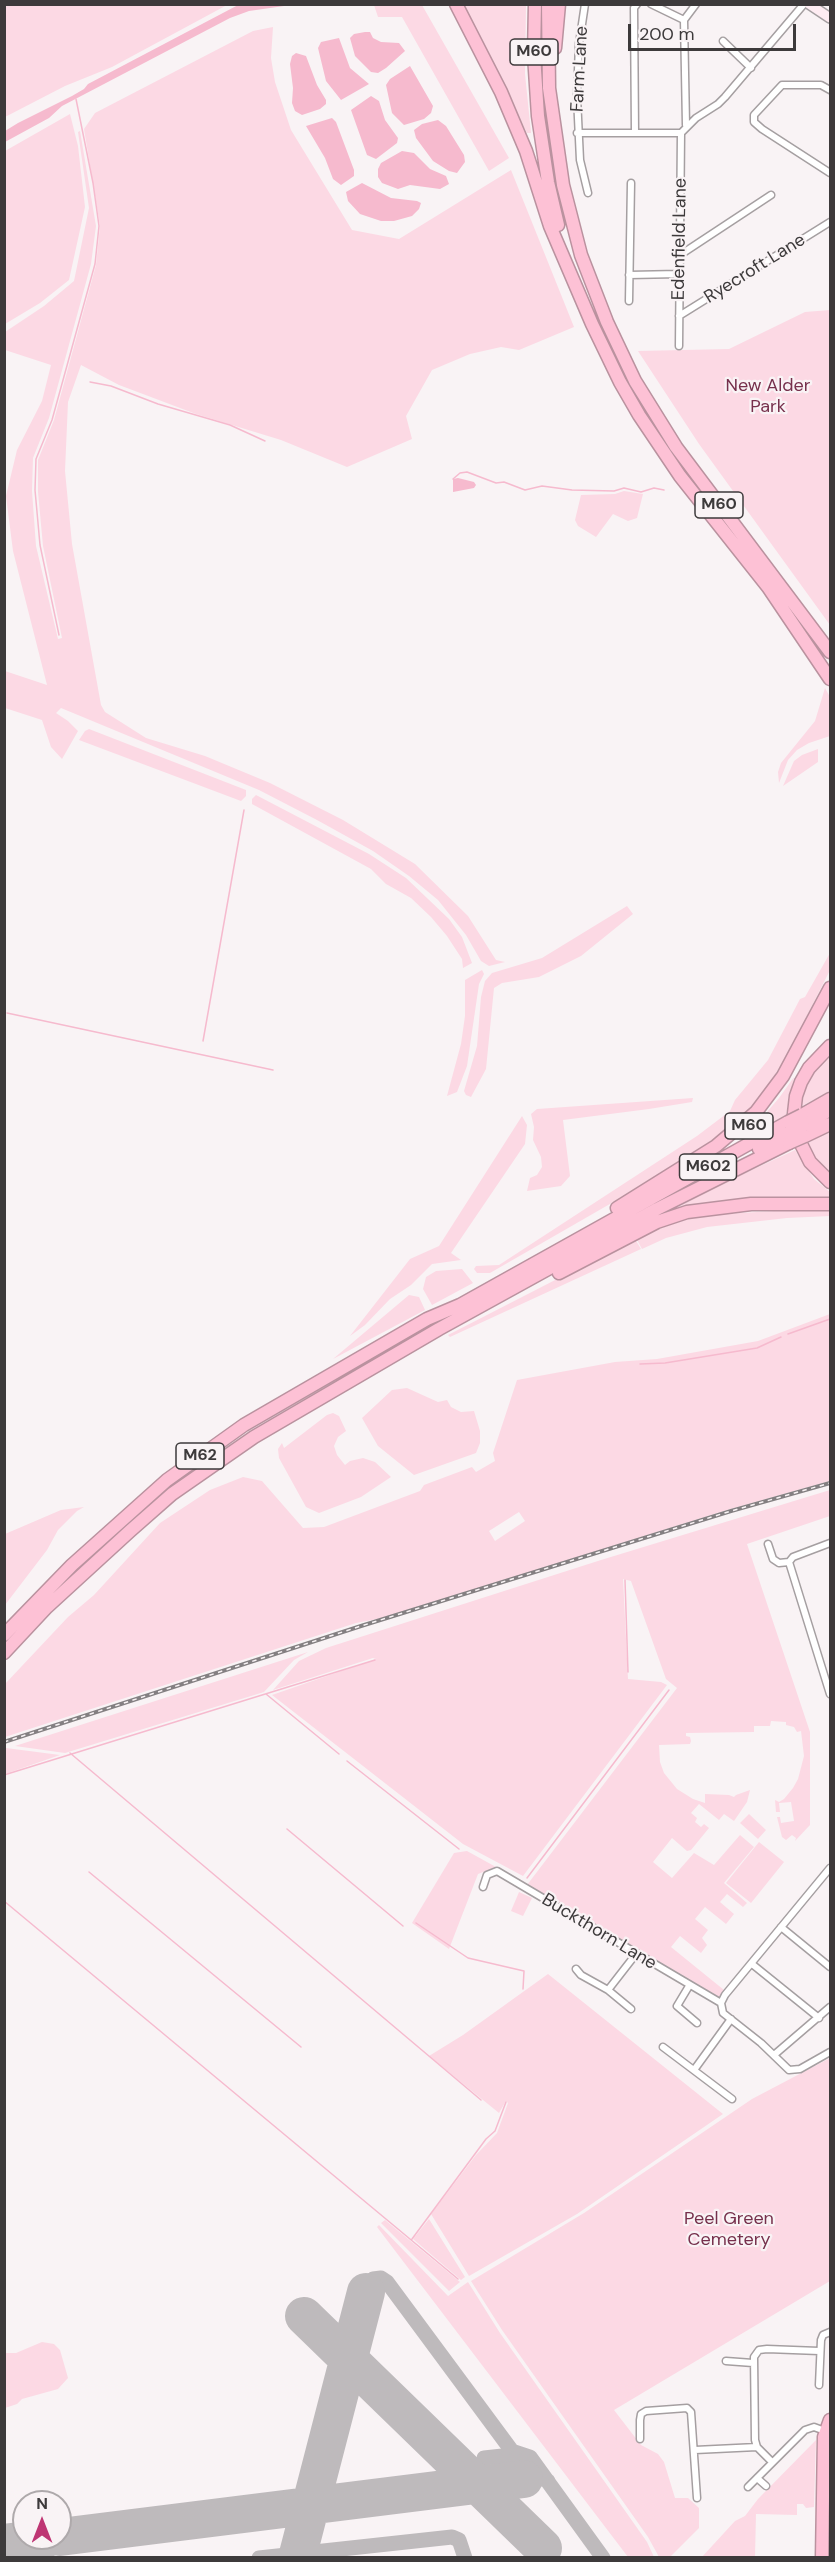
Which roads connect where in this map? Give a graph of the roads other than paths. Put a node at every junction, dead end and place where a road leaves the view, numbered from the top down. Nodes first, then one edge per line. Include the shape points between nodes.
1 (456, 4) edge
2 (535, 4) edge
3 (548, 4) edge
4 (559, 4) edge
5 (585, 4) edge
6 (651, 4) edge
7 (696, 4) edge
8 (804, 4) edge
9 (809, 4) edge
10 (635, 6) edge
11 (831, 18) edge
12 (684, 20) junction
13 (723, 41) dead end
14 (751, 68) junction
15 (831, 90) edge
16 (553, 121) junction
17 (686, 125) junction
18 (577, 133) junction
19 (635, 133) junction
20 (681, 133) junction
21 (831, 173) edge
22 (631, 183) dead end
23 (588, 193) dead end
24 (771, 195) dead end
25 (831, 222) edge
26 (680, 255) junction
27 (679, 274) junction
28 (629, 275) junction
29 (581, 297) junction
30 (629, 301) dead end
31 (679, 316) junction
32 (680, 345) dead end
33 (831, 652) edge
34 (831, 679) edge
35 (831, 988) edge
36 (831, 1003) edge
37 (831, 1046) edge
38 (831, 1099) edge
39 (831, 1110) edge
40 (831, 1124) edge
41 (803, 1125) junction
42 (789, 1133) junction
43 (831, 1182) edge
44 (831, 1204) edge
45 (657, 1209) joint
46 (628, 1212) junction
47 (427, 1319) junction
48 (400, 1353) junction
49 (768, 1544) dead end
50 (831, 1544) edge
51 (789, 1562) junction
52 (4, 1635) edge
53 (4, 1653) edge
54 (831, 1694) edge
55 (831, 1868) edge
56 (483, 1887) dead end
57 (781, 1927) junction
58 (636, 1954) junction
59 (752, 1964) junction
60 (831, 1967) edge
61 (576, 1969) dead end
62 (689, 1986) junction
63 (608, 1990) junction
64 (721, 2003) junction
65 (831, 2007) edge
66 (631, 2009) dead end
67 (819, 2018) junction
68 (731, 2019) junction
69 (697, 2023) dead end
70 (663, 2047) dead end
71 (831, 2052) edge
72 (774, 2055) junction
73 (694, 2070) junction
74 (732, 2099) dead end
75 (831, 2332) edge
76 (819, 2351) junction
77 (726, 2361) dead end
78 (753, 2363) junction
79 (819, 2385) dead end
80 (828, 2425) edge
81 (640, 2439) dead end
82 (757, 2447) junction
83 (695, 2450) junction
84 (772, 2462) junction
85 (757, 2478) junction
86 (696, 2479) junction
87 (704, 2479) dead end
88 (766, 2486) dead end
89 (748, 2487) dead end
90 (697, 2498) dead end
91 (818, 2558) edge

1 - 29 highway, M60 via 510,113 550,226
2 - 29 highway, M60 via 534,71 543,156 558,225
3 - 16 highway, M60
4 - 16 highway, M60
5 - 18 street, Farm Lane via 579,44
6 - 12 street
7 - 12 street
8 - 14 street
9 - 11 main road
10 - 19 street
12 - 17 street
13 - 14 street
14 - 17 street via 718,104
15 - 21 street via 821,85 782,85 754,115 754,122 762,129
16 - 33 highway, M60 via 563,185 581,255 603,314 635,381 693,470
17 - 20 street
18 - 19 street, Farm Lane
18 - 23 street, Farm Lane
19 - 20 street, Farm Lane
20 - 26 street, Edenfield Lane
22 - 28 street
24 - 26 street
25 - 31 street, Ryecroft Lane
26 - 27 street, Edenfield Lane
27 - 28 street
27 - 31 street, Edenfield Lane
28 - 30 street
29 - 34 highway, M60 via 620,382 659,446 768,587
31 - 32 street, Edenfield Lane
35 - 47 highway, M62 via 792,1062 746,1123 647,1191
36 - 46 highway, M60 via 792,1073 764,1112 720,1150
37 - 43 highway via 801,1082 793,1122 810,1162
38 - 41 highway, M602
39 - 41 highway, M602
40 - 41 highway
41 - 42 highway, M602, bridge
41 - 42 highway, bridge
42 - 45 highway, M602
42 - 46 highway, M602
44 - 48 highway, M62 via 740,1205 673,1216
45 - 48 highway, M62
46 - 47 highway, M62 via 460,1305
47 - 52 highway, M62 via 244,1425 176,1474 72,1565
48 - 53 highway, M62 via 254,1437 172,1494 87,1569
49 - 51 street via 773,1559
50 - 51 street via 793,1557
51 - 54 street
55 - 57 street
56 - 58 street, Buckthorn Lane via 487,1875 497,1871
57 - 59 street
57 - 60 street
58 - 62 street, Buckthorn Lane
58 - 63 street
59 - 64 street
59 - 67 street
61 - 63 street
62 - 64 street, Buckthorn Lane
62 - 69 street via 677,2006
63 - 66 street
64 - 68 street via 722,2011
65 - 67 street
67 - 72 street
68 - 72 street
68 - 73 street
70 - 73 street
71 - 72 street via 794,2071 784,2067
73 - 74 street
75 - 76 street via 823,2335
76 - 78 street via 759,2350
76 - 79 street
77 - 78 street
78 - 82 street
80 - 84 street via 807,2428
80 - 91 highway
81 - 83 street via 641,2414 687,2408 691,2412
82 - 83 street
82 - 84 street
83 - 86 street
84 - 85 street
85 - 88 street
85 - 89 street
86 - 87 street
86 - 90 street

